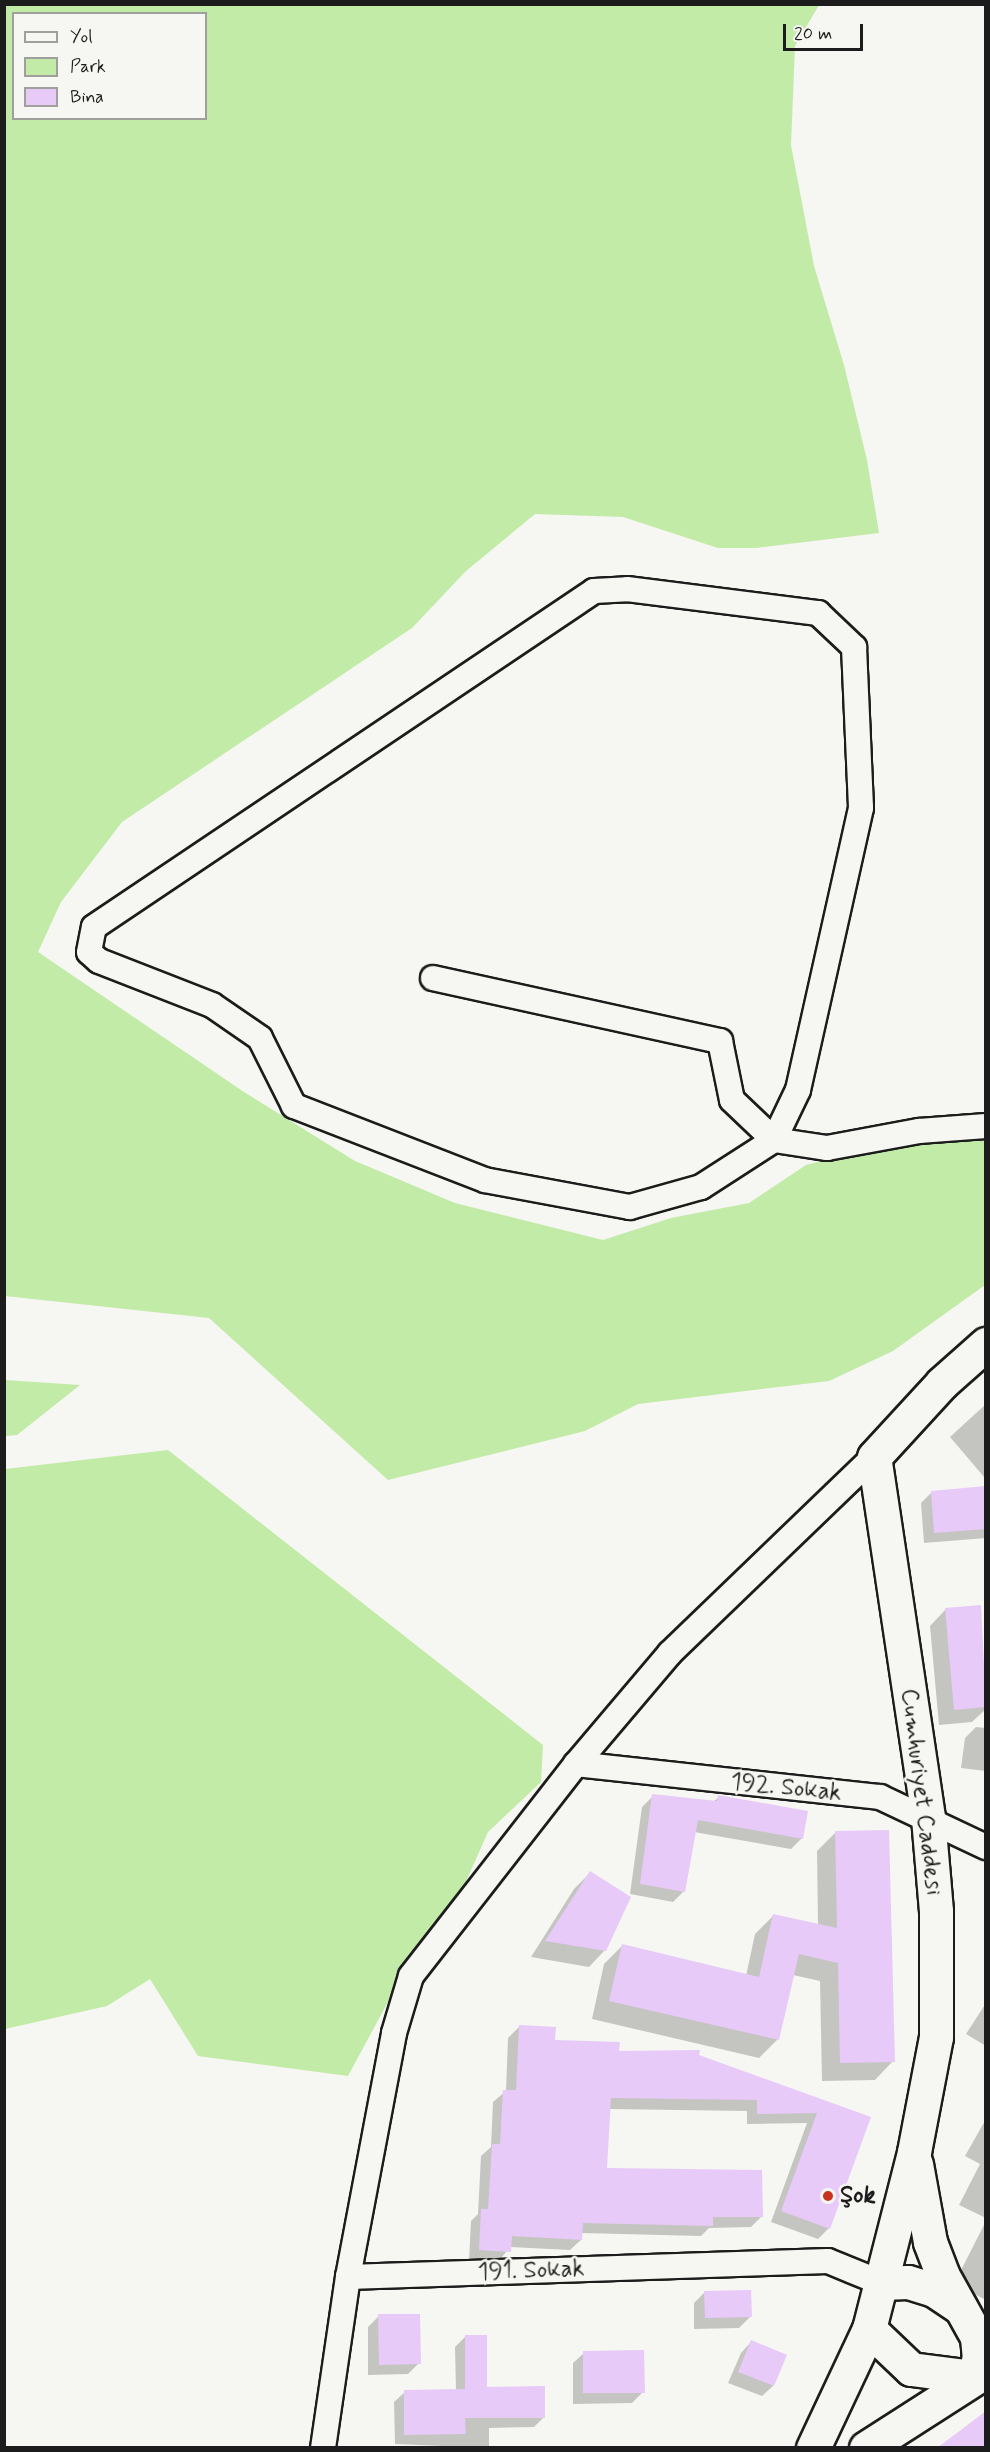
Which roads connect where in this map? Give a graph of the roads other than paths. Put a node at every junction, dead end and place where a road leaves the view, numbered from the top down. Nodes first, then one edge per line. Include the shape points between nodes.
1 (434, 978) dead end
2 (986, 1126) edge
3 (774, 1140) junction
4 (986, 1344) edge
5 (874, 1456) junction
6 (576, 1764) junction
7 (928, 1817) junction
8 (986, 1847) edge
9 (914, 2152) junction
10 (348, 2277) junction
11 (882, 2283) junction
12 (972, 2315) edge
13 (868, 2329) junction
14 (979, 2374) edge
15 (323, 2448) edge
16 (813, 2448) edge
17 (866, 2448) edge

1 - 3 street via 720,1041 732,1100
2 - 3 street via 919,1131 827,1148
3 - 3 street via 701,1187 630,1206 485,1180 294,1106 260,1038 212,1005 99,961 89,952 94,927 594,591 627,589 818,613 854,647 861,808 798,1090
4 - 5 street via 942,1383
5 - 6 street via 670,1653
5 - 7 street, Cumhuriyet Caddesi
6 - 7 street, 192. Sokak via 880,1797
6 - 10 street via 411,1976 394,2033
7 - 8 street, 192. Sokak
7 - 9 street, Cumhuriyet Caddesi via 936,1911 936,2037
9 - 11 street, Cumhuriyet Caddesi
9 - 12 street via 930,2242
10 - 11 street, 191. Sokak via 828,2261
10 - 15 street
11 - 12 street via 908,2282 934,2290
11 - 13 street, Cumhuriyet Caddesi
12 - 14 street
13 - 14 street via 911,2369
13 - 16 street, Cumhuriyet Caddesi
14 - 17 street

